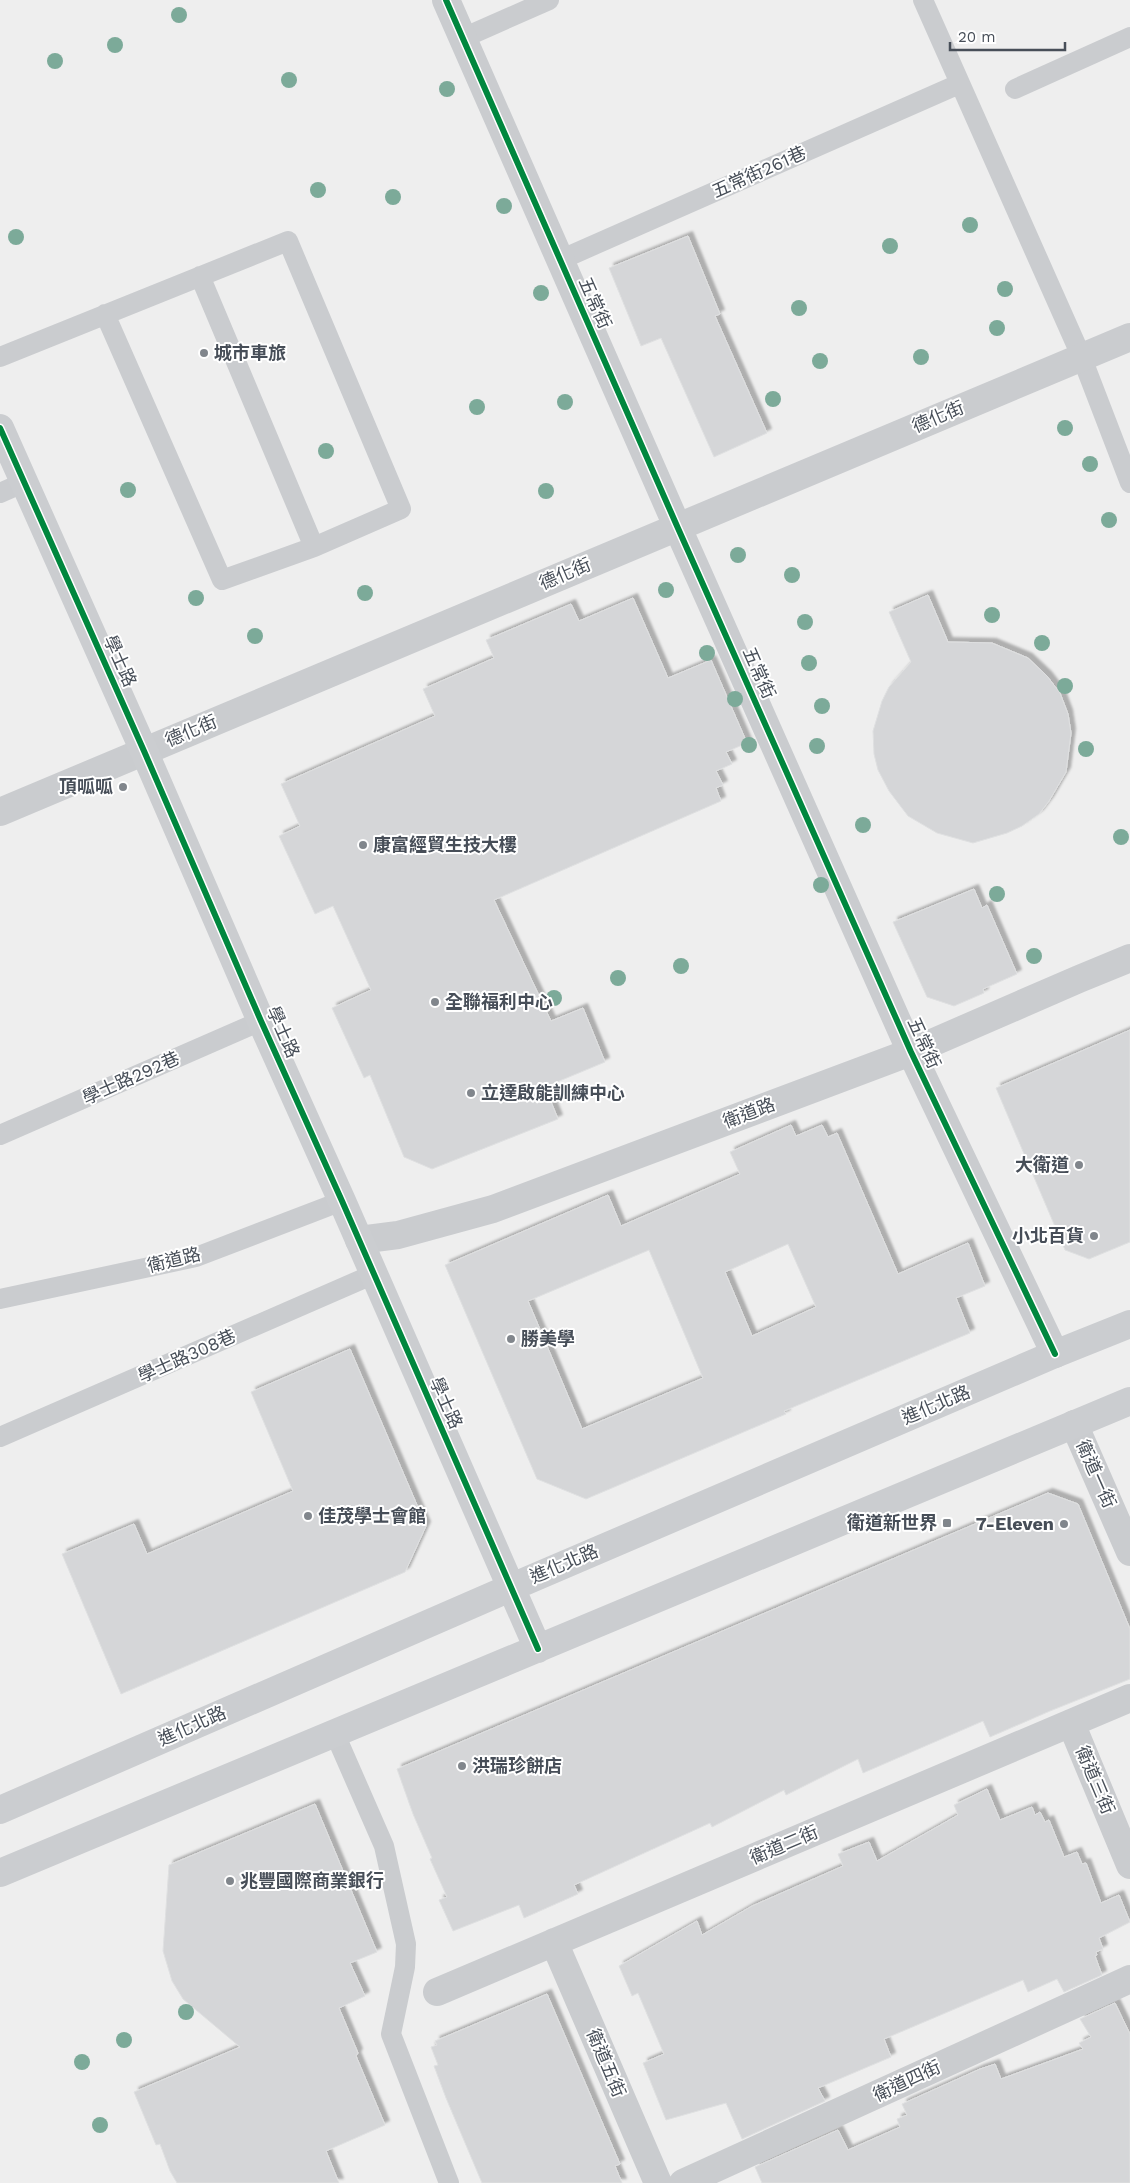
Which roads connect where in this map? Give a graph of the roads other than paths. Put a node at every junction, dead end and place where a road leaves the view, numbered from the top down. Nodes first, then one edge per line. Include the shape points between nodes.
1 (446, 0) edge
2 (549, 0) edge
3 (923, 0) edge
4 (1130, 37) edge
5 (463, 38) junction
6 (959, 84) junction
7 (1015, 89) dead end
8 (560, 260) junction
9 (200, 276) junction
10 (105, 314) junction
11 (1130, 337) edge
12 (0, 357) edge
13 (1082, 358) junction
14 (0, 428) edge
15 (25, 482) junction
16 (1130, 483) edge
17 (0, 493) edge
18 (677, 526) junction
19 (314, 547) junction
20 (144, 751) junction
21 (0, 812) edge
22 (1130, 958) edge
23 (261, 1021) junction
24 (912, 1052) junction
25 (0, 1135) edge
26 (342, 1201) junction
27 (359, 1240) junction
28 (374, 1274) junction
29 (0, 1299) edge
30 (1130, 1324) edge
31 (1054, 1354) junction
32 (1130, 1401) edge
33 (1074, 1424) junction
34 (0, 1438) edge
35 (1130, 1552) edge
36 (510, 1588) junction
37 (538, 1649) junction
38 (1130, 1698) edge
39 (1071, 1723) junction
40 (335, 1734) junction
41 (0, 1810) edge
42 (1130, 1864) edge
43 (0, 1873) edge
44 (554, 1942) junction
45 (1130, 1978) edge
46 (437, 1992) dead end
47 (449, 2183) edge
48 (658, 2183) edge
49 (683, 2183) edge

1 - 5 street, 五常街
2 - 5 lane
3 - 6 lane
4 - 7 lane
5 - 8 street, 五常街
6 - 8 lane, 五常街261巷
6 - 13 lane
8 - 18 street, 五常街
9 - 10 lane
9 - 19 lane
9 - 19 lane via 288,241 398,500 401,509
10 - 12 lane
10 - 19 lane via 222,580
11 - 13 street, 德化街
13 - 16 lane
13 - 18 street, 德化街
14 - 15 main road, 學士路
15 - 17 lane
15 - 20 main road, 學士路
18 - 20 street, 德化街
18 - 24 street, 五常街
20 - 21 street, 德化街
20 - 23 main road, 學士路
22 - 24 street, 衛道路
23 - 25 lane, 學士路292巷
23 - 26 main road, 學士路
24 - 27 street, 衛道路 via 493,1209 398,1235
24 - 31 street, 五常街
26 - 27 main road, 學士路
26 - 29 lane, 衛道路 via 196,1257
27 - 28 main road, 學士路
28 - 34 lane, 學士路308巷
28 - 36 main road, 學士路
30 - 31 main road, 進化北路
31 - 36 main road, 進化北路
32 - 33 main road
33 - 35 street, 衛道一街
33 - 37 main road
36 - 37 main road, 學士路
36 - 41 main road, 進化北路
37 - 40 main road
38 - 39 street, 衛道二街
39 - 42 street, 衛道三街
39 - 44 street, 衛道二街
40 - 43 main road
40 - 47 lane via 384,1846 406,1944 405,1967 391,2034
44 - 46 street, 衛道二街
44 - 48 street, 衛道五街
45 - 49 street, 衛道四街

